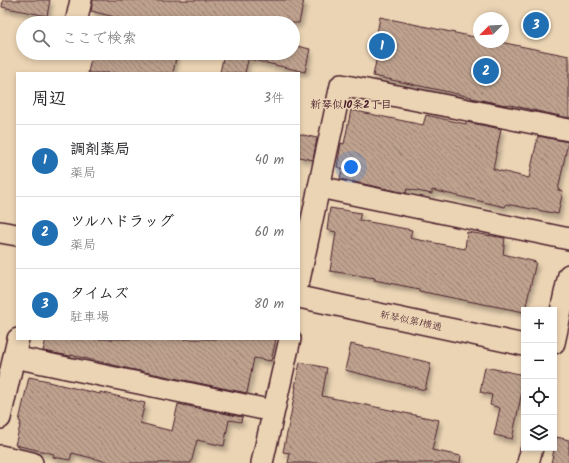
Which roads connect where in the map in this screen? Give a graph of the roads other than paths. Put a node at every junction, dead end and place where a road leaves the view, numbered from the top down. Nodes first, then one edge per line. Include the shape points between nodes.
1 (81, 0) edge
2 (77, 16) edge
3 (569, 130) edge
4 (319, 187) junction
5 (0, 232) edge
6 (16, 235) edge
7 (569, 239) edge
8 (569, 275) edge
9 (300, 289) edge
10 (300, 294) edge
11 (557, 329) edge
12 (290, 340) edge
13 (521, 344) edge
14 (16, 348) edge
15 (557, 351) edge
16 (569, 354) edge
17 (273, 411) junction
18 (0, 418) edge
19 (531, 451) edge
20 (0, 456) edge
21 (32, 463) edge
22 (262, 463) edge
23 (528, 463) edge

1 - 2 street
3 - 4 street via 341,85
4 - 7 street
4 - 9 street
5 - 6 street
8 - 11 street
10 - 13 street, 新琴似第1横通
12 - 17 street
14 - 17 street
14 - 18 street
15 - 16 street
17 - 22 street
19 - 23 street
20 - 21 street

